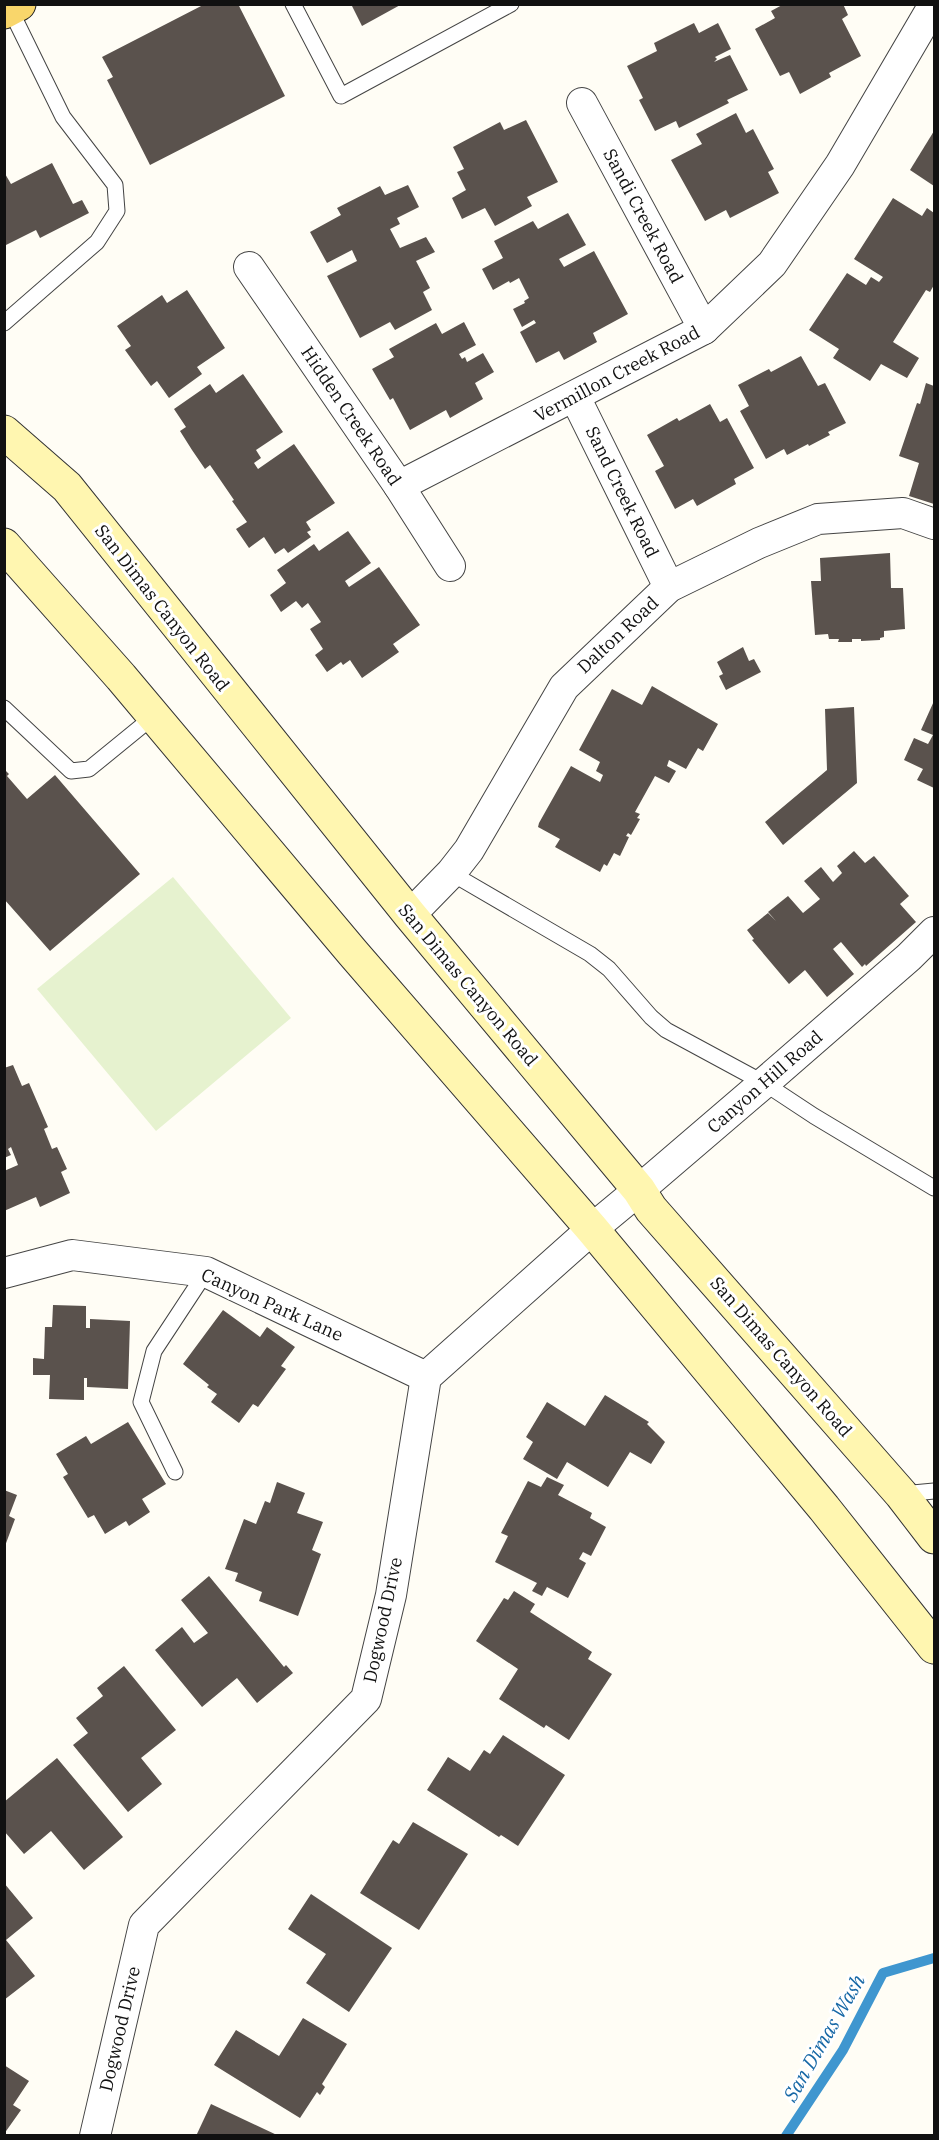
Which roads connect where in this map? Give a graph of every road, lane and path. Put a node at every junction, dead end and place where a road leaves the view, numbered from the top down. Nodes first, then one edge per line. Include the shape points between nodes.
1 (293, 4) edge
2 (511, 4) edge
3 (932, 6) edge
4 (11, 8) edge
5 (582, 103) dead end
6 (249, 267) dead end
7 (4, 323) edge
8 (704, 329) junction
9 (575, 397) junction
10 (4, 432) edge
11 (399, 486) junction
12 (934, 524) edge
13 (4, 545) edge
14 (450, 566) dead end
15 (669, 587) junction
16 (4, 708) edge
17 (154, 716) junction
18 (451, 873) junction
19 (410, 915) junction
20 (934, 932) edge
21 (764, 1083) junction
22 (934, 1188) edge
23 (639, 1190) junction
24 (592, 1229) junction
25 (206, 1272) junction
26 (4, 1273) edge
27 (426, 1377) junction
28 (175, 1472) dead end
29 (934, 1491) edge
30 (901, 1494) junction
31 (934, 1537) edge
32 (934, 1647) edge
33 (95, 2136) edge

1 - 2 lane via 341,96
3 - 8 street, Vermillon Creek Road via 840,165 772,264
4 - 7 lane via 63,117 115,185 117,211 97,242
5 - 8 street, Sandi Creek Road
6 - 11 street, Hidden Creek Road
8 - 9 street, Vermillon Creek Road
9 - 11 street, Vermillon Creek Road
9 - 15 street, Sand Creek Road
10 - 19 street, San Dimas Canyon Road via 67,487
11 - 14 street, Hidden Creek Road
12 - 15 street, Dalton Road via 903,513 818,519
13 - 17 street
15 - 18 street, Dalton Road via 564,687 469,850
16 - 17 lane via 71,771 89,769
17 - 24 street
18 - 19 street, Dalton Road
18 - 21 lane via 590,954 666,1030
19 - 23 street, San Dimas Canyon Road
20 - 21 street, Canyon Hill Road
21 - 22 lane
21 - 23 street, Canyon Hill Road
23 - 24 street, Canyon Hill Road
23 - 30 street, San Dimas Canyon Road via 651,1209
24 - 27 street
24 - 32 street
25 - 26 street, Canyon Park Lane via 72,1255
25 - 27 street, Canyon Park Lane
25 - 28 lane via 154,1351 141,1402
27 - 33 street, Dogwood Drive via 391,1594 366,1699 144,1925
29 - 30 lane
30 - 31 street, San Dimas Canyon Road

